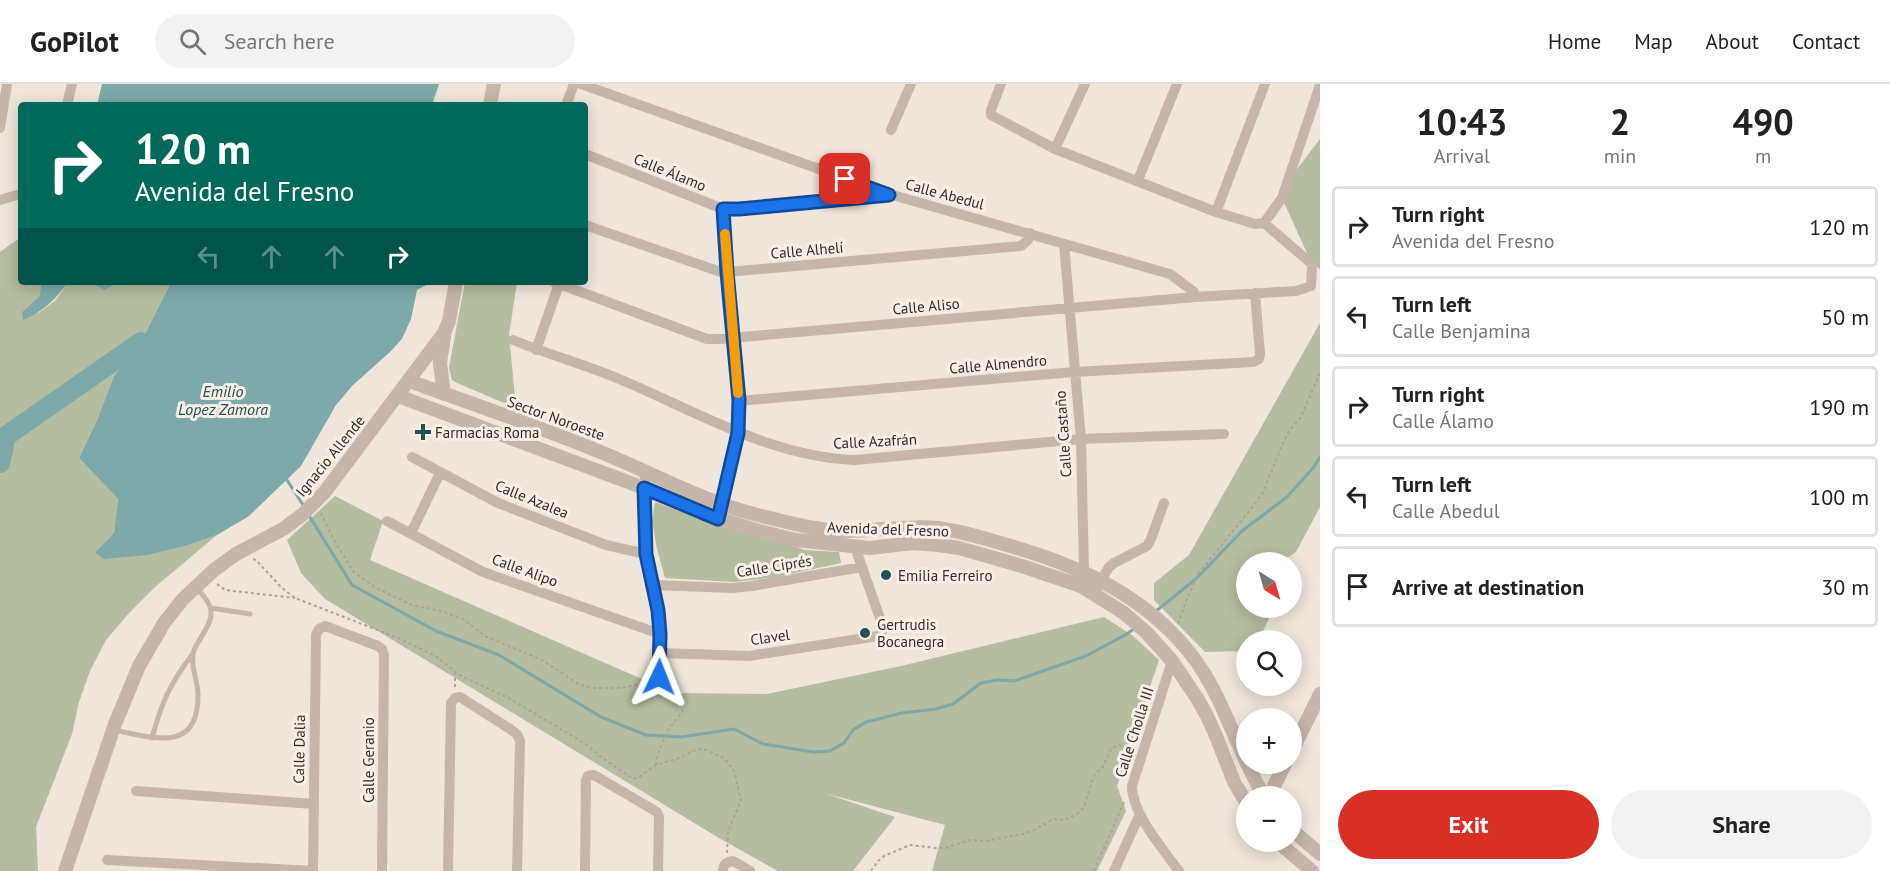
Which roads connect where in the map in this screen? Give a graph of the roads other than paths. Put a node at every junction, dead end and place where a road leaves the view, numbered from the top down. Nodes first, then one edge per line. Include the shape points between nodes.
1 (7, 84) edge
2 (72, 84) edge
3 (494, 84) edge
4 (574, 84) edge
5 (581, 84) edge
6 (910, 84) edge
7 (1001, 84) edge
8 (1085, 84) edge
9 (1177, 84) edge
10 (1265, 84) edge
11 (1320, 85) edge
12 (68, 102) edge
13 (491, 102) edge
14 (567, 102) edge
15 (0, 128) edge
16 (891, 130) dead end
17 (1055, 148) junction
18 (588, 155) edge
19 (1138, 180) junction
20 (18, 195) edge
21 (889, 195) junction
22 (0, 200) edge
23 (723, 209) junction
24 (1216, 212) junction
25 (1264, 223) junction
26 (588, 226) edge
27 (1030, 233) junction
28 (1064, 244) junction
29 (727, 272) junction
30 (455, 285) edge
31 (555, 285) edge
32 (561, 285) edge
33 (1255, 293) junction
34 (1195, 297) junction
35 (1069, 308) junction
36 (444, 333) junction
37 (733, 338) junction
38 (513, 340) dead end
39 (536, 350) junction
40 (1074, 372) junction
41 (409, 381) junction
42 (444, 394) junction
43 (398, 396) junction
44 (739, 400) junction
45 (738, 433) junction
46 (1224, 434) dead end
47 (1081, 440) junction
48 (412, 457) dead end
49 (645, 471) junction
50 (440, 473) junction
51 (644, 488) junction
52 (1164, 503) dead end
53 (722, 504) junction
54 (718, 519) junction
55 (387, 520) dead end
56 (411, 533) junction
57 (855, 547) junction
58 (646, 554) junction
59 (862, 567) junction
60 (1084, 572) junction
61 (1101, 580) junction
62 (654, 585) junction
63 (196, 586) junction
64 (1080, 586) junction
65 (1095, 594) junction
66 (211, 608) junction
67 (250, 614) dead end
68 (319, 629) joint
69 (660, 634) junction
70 (660, 653) junction
71 (192, 655) junction
72 (1172, 661) junction
73 (659, 677) road end
74 (1320, 694) edge
75 (113, 729) junction
76 (1302, 731) edge
77 (152, 738) junction
78 (1258, 786) edge
79 (1236, 787) edge
80 (136, 791) dead end
81 (314, 804) junction
82 (1140, 814) junction
83 (1302, 839) edge
84 (1290, 852) edge
85 (1320, 854) edge
86 (108, 860) dead end
87 (725, 867) edge
88 (65, 871) edge
89 (313, 871) edge
90 (382, 871) edge
91 (448, 871) edge
92 (517, 871) edge
93 (585, 871) edge
94 (658, 871) edge
95 (750, 871) edge
96 (1114, 871) edge
97 (1179, 871) edge
98 (1312, 871) edge

1 - 15 street
2 - 12 street
3 - 13 street
4 - 14 street
5 - 21 street, Calle Abedul
6 - 16 street
7 - 17 street via 991,115
8 - 17 street
9 - 19 street
10 - 24 street
11 - 25 street via 1282,198
17 - 19 street
18 - 23 street, Calle Álamo
19 - 24 street
20 - 22 street
21 - 23 street, Calle Álamo
21 - 27 street, Calle Abedul
23 - 29 street
24 - 25 street
25 - 33 street, Calle Aliso via 1312,264 1311,286 1296,291
26 - 29 street, Calle Alhelí
27 - 28 street, Calle Abedul
27 - 29 street, Calle Alhelí via 1021,246
28 - 34 street, Calle Abedul via 1170,274 1194,292
28 - 35 street, Calle Castaño
29 - 37 street
30 - 36 street, Ignacio Allende
31 - 39 street
32 - 37 street, Calle Aliso via 707,339
33 - 34 street, Calle Aliso
33 - 40 street, Calle Almendro via 1260,354 1253,362
34 - 35 street, Calle Aliso
35 - 37 street, Calle Aliso
35 - 40 street, Calle Castaño
36 - 41 street, Ignacio Allende
36 - 42 street via 440,363
37 - 44 street
38 - 39 street, Calle Azafrán
39 - 45 street, Calle Azafrán via 622,380
40 - 44 street, Calle Almendro
40 - 47 street, Calle Castaño
41 - 42 street, Sector Noroeste
41 - 43 street, Ignacio Allende
42 - 49 street, Sector Noroeste
43 - 51 street, Avenida del Fresno
43 - 63 street, Ignacio Allende via 302,515 236,554
44 - 45 street
45 - 47 street, Calle Azafrán via 805,454 855,460
45 - 53 street
46 - 47 street, Calle Azafrán
47 - 60 street, Calle Castaño
48 - 50 street, Calle Azalea
49 - 51 street
49 - 53 street, Sector Noroeste
50 - 56 street
50 - 58 street, Calle Azalea via 498,503 606,545
51 - 54 street, Avenida del Fresno
51 - 58 street
52 - 61 street via 1147,546 1114,563
53 - 54 street
53 - 60 street, Avenida del Fresno via 830,530 908,527 973,535
54 - 57 street, Avenida del Fresno via 796,540
55 - 56 street, Calle Alipo
56 - 69 street, Calle Alipo via 483,572
57 - 59 street
57 - 64 street, Avenida del Fresno via 938,544
58 - 62 street
59 - 62 street, Calle Ciprés via 732,588
59 - 70 street, Clavel via 883,627 878,636 749,656
60 - 61 street, Avenida del Fresno
60 - 64 street, Calle Castaño
61 - 65 street
61 - 78 street, Avenida del Fresno via 1138,603 1191,653 1217,693
62 - 69 street
63 - 66 lane
63 - 75 street, Ignacio Allende via 151,642
64 - 65 street, Avenida del Fresno
65 - 72 street, Avenida del Fresno via 1128,617
66 - 67 lane
66 - 71 lane via 210,619
68 - 81 street, Calle Dalia
68 - 90 street, Calle Geranio via 326,626 382,649
69 - 70 street
70 - 73 street
71 - 77 lane via 160,707
71 - 77 lane via 199,694 189,729 175,739
72 - 79 street, Avenida del Fresno via 1207,716
72 - 82 street, Calle Cholla III via 1132,786
74 - 76 street
75 - 77 lane
75 - 88 street, Ignacio Allende
80 - 81 street
81 - 89 street, Calle Dalia
82 - 96 street
82 - 97 street, Calle Cholla III
83 - 85 street
84 - 98 street
86 - 89 street
87 - 95 street via 733,861
91 - 92 street via 452,703 460,697 517,734 520,741
93 - 94 street via 586,780 594,775 657,812

